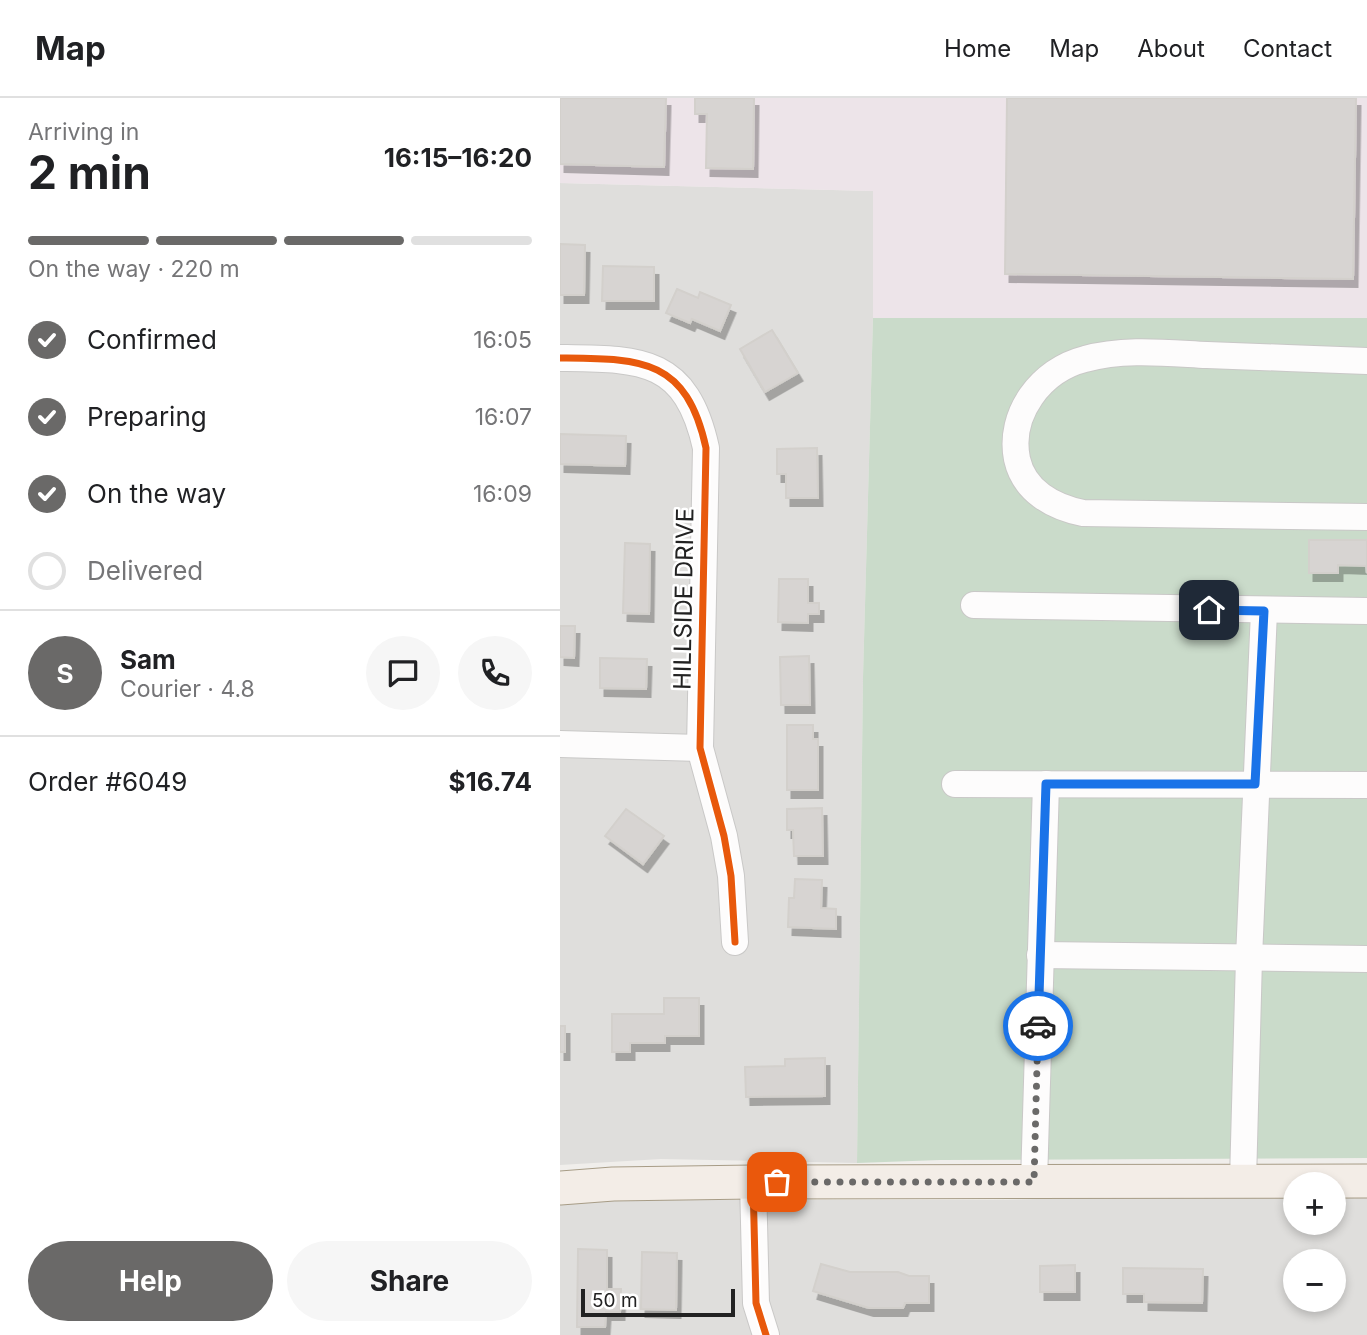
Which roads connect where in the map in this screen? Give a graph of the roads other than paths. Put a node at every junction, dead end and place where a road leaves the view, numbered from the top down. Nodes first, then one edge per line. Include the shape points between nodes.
1 (560, 358) edge
2 (1367, 361) edge
3 (1367, 517) edge
4 (974, 605) dead end
5 (1264, 611) junction
6 (1367, 611) edge
7 (560, 744) edge
8 (700, 748) junction
9 (955, 784) dead end
10 (1046, 784) junction
11 (1255, 784) junction
12 (1367, 785) edge
13 (735, 942) dead end
14 (1040, 956) junction
15 (1249, 958) junction
16 (1367, 959) edge
17 (1243, 1181) junction
18 (1367, 1181) edge
19 (753, 1182) junction
20 (1034, 1182) junction
21 (560, 1188) edge
22 (757, 1331) edge

1 - 8 street, HILLSIDE DRIVE via 620,359 659,370 690,400 700,424 705,448
2 - 3 street via 1153,353 1083,359 1055,373 1032,394 1019,417 1014,444 1019,470 1036,492 1059,508 1083,513
4 - 5 street
5 - 6 street
5 - 11 street
7 - 8 street
8 - 13 street, HILLSIDE DRIVE via 724,836
9 - 10 street
10 - 11 street
10 - 14 street
11 - 12 street
11 - 15 street
14 - 15 street
14 - 20 street
15 - 16 street
15 - 17 street
17 - 18 main road
17 - 20 main road
19 - 20 main road
19 - 21 main road
19 - 22 street

